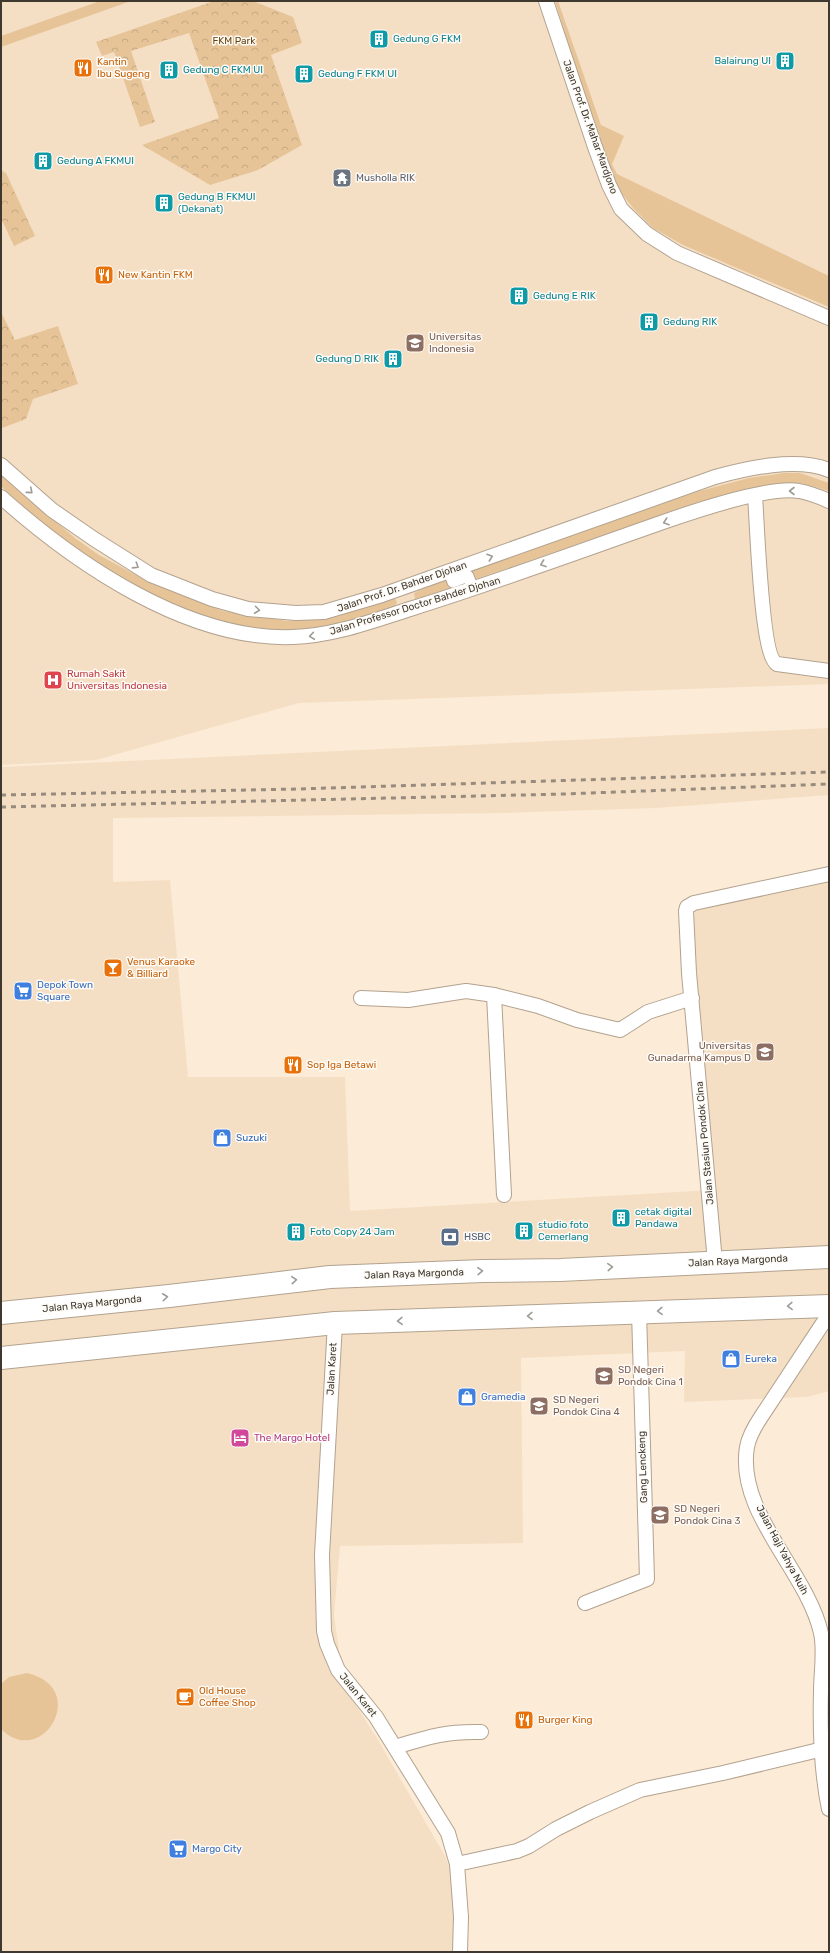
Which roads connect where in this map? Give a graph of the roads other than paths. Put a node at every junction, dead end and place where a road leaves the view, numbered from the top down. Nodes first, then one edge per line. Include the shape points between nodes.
1 (546, 1) edge
2 (829, 318) edge
3 (1, 465) edge
4 (829, 470) edge
5 (755, 496) junction
6 (1, 497) edge
7 (829, 501) edge
8 (449, 571) junction
9 (402, 588) junction
10 (473, 589) junction
11 (410, 609) junction
12 (829, 671) edge
13 (829, 874) edge
14 (494, 995) junction
15 (361, 998) dead end
16 (692, 998) junction
17 (504, 1195) dead end
18 (829, 1256) edge
19 (715, 1262) junction
20 (829, 1306) edge
21 (639, 1312) junction
22 (1, 1313) edge
23 (829, 1314) edge
24 (335, 1323) junction
25 (1, 1358) edge
26 (585, 1603) dead end
27 (826, 1643) edge
28 (481, 1732) dead end
29 (395, 1747) junction
30 (823, 1749) junction
31 (828, 1802) edge
32 (457, 1864) junction
33 (460, 1952) edge

1 - 2 street, Jalan Prof. Dr. Mahar Mardjono via 595,147 621,209 646,234 677,253
3 -> 9 street, Jalan Prof. Dr. Bahder Djohan via 52,510 94,540 150,575 212,599 248,609 273,612 324,612
8 -> 4 street, Jalan Prof. Dr. Bahder Djohan via 715,477 766,466 807,466
7 -> 5 street, Jalan Professor Doctor Bahder Djohan via 798,491
5 -> 10 street, Jalan Professor Doctor Bahder Djohan via 680,516
5 - 12 street via 763,622 772,660 777,664
11 -> 6 street, Jalan Professor Doctor Bahder Djohan via 348,628 311,636 271,637 226,629 158,605 80,561
8 - 9 street, Jalan Prof. Dr. Bahder Djohan
8 - 10 street via 453,582 468,576
9 - 11 street
10 - 11 street, Jalan Professor Doctor Bahder Djohan
13 - 16 street, Jalan Stasiun Pondok Cina via 694,903 687,908
14 - 15 street via 466,991 408,1000
14 - 16 street via 620,1030 648,1012
14 - 17 street
16 - 19 street, Jalan Stasiun Pondok Cina
18 - 19 main road, Jalan Raya Margonda
22 -> 19 main road, Jalan Raya Margonda via 330,1277
20 -> 21 main road
21 -> 24 main road
21 - 26 street, Gang Lenckeng via 647,1579
23 - 27 street, Jalan Haji Yahya Nuih via 761,1417 752,1434 746,1460 751,1490 760,1514 795,1574
24 - 25 main road
24 - 29 street, Jalan Karet via 322,1555 324,1631 338,1670 376,1717
27 - 30 street, Jalan Haji Yahya Nuih via 820,1706
28 - 29 street via 455,1731 436,1734
29 - 32 street, Jalan Karet via 448,1833
30 - 31 street, Jalan Haji Yahya Nuih
30 - 32 street via 640,1790 590,1812 523,1848
32 - 33 street, Jalan Karet via 461,1917

